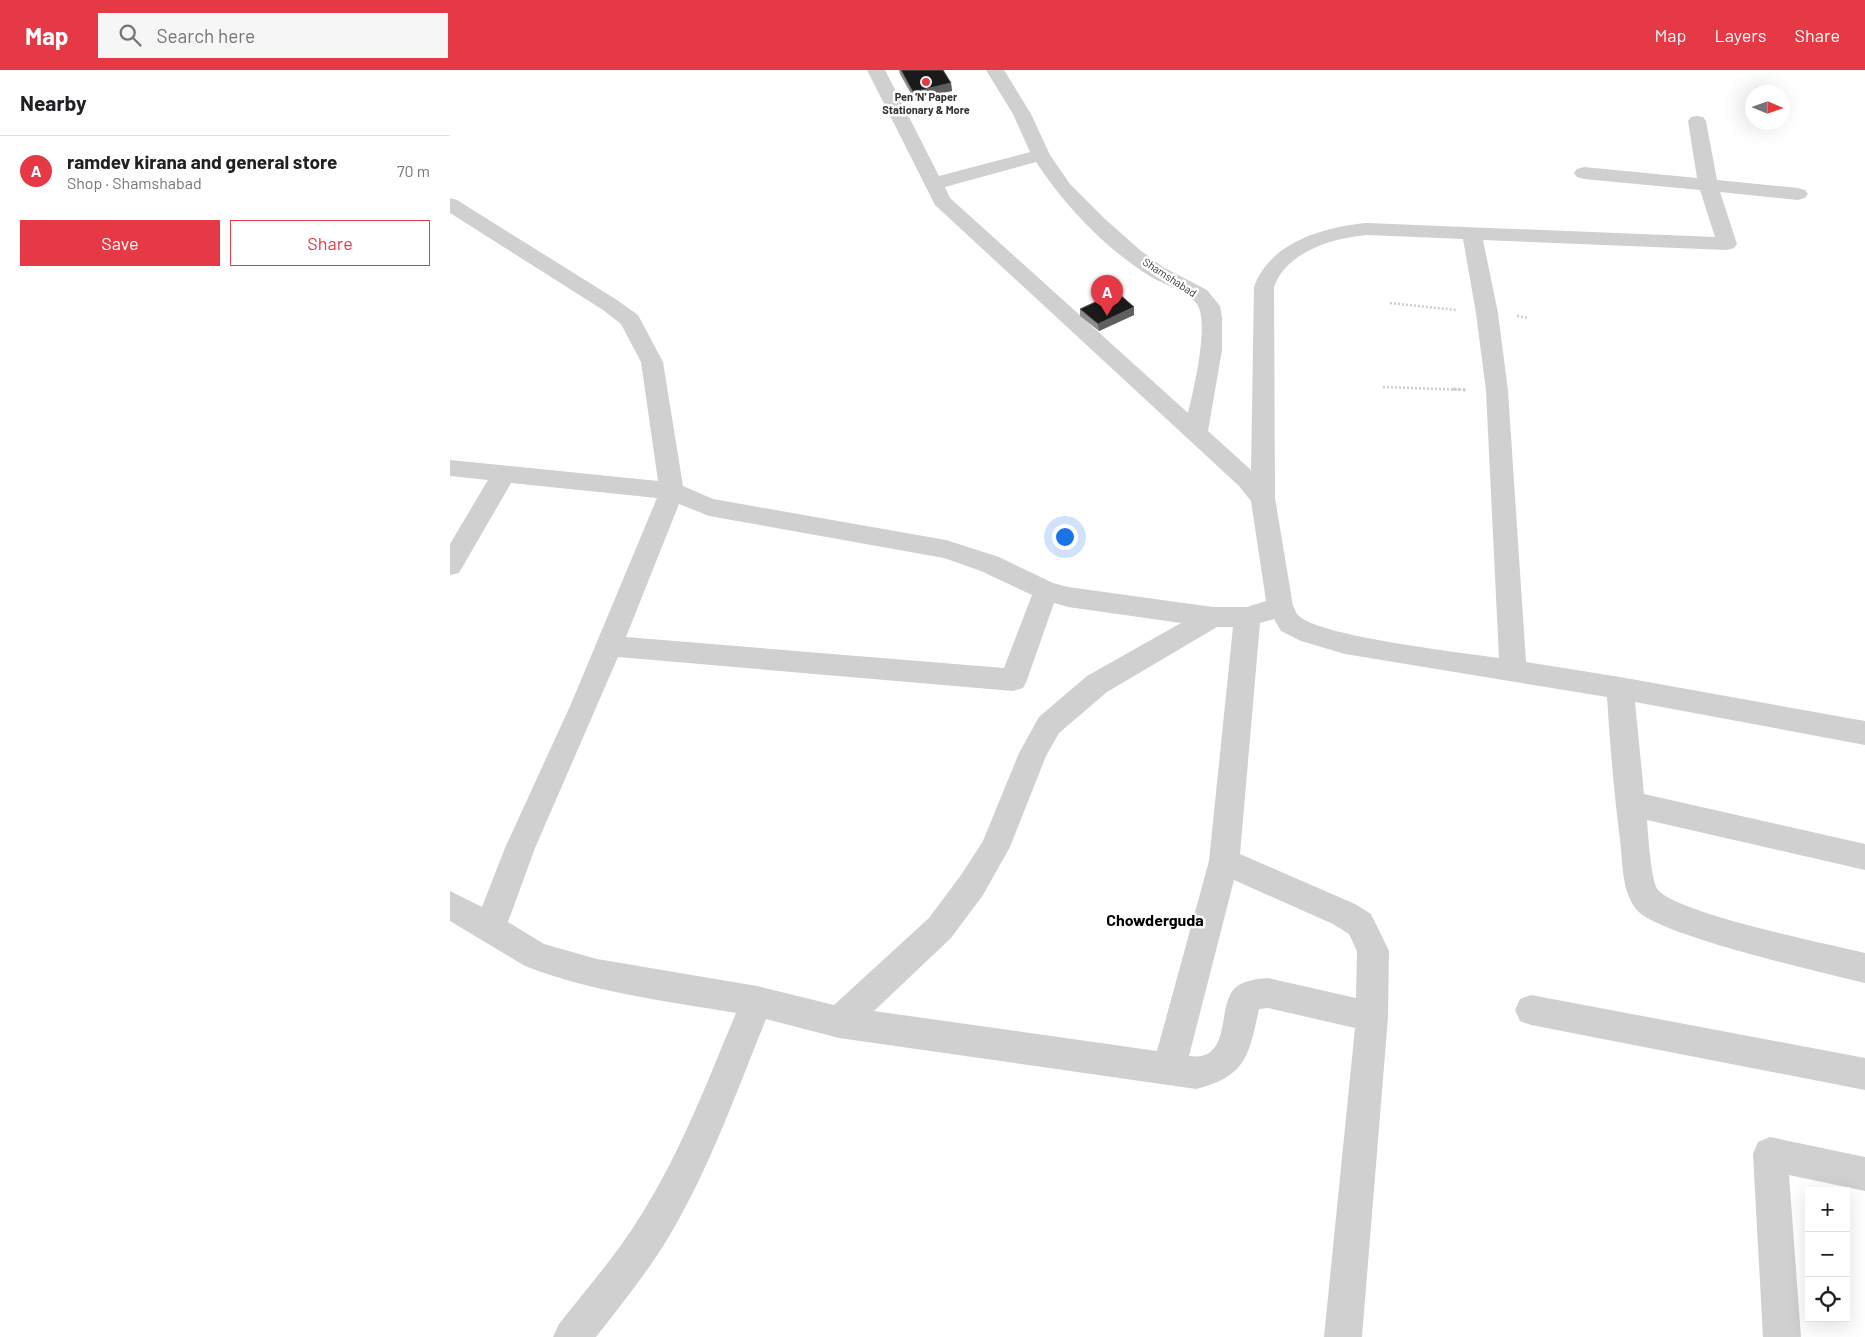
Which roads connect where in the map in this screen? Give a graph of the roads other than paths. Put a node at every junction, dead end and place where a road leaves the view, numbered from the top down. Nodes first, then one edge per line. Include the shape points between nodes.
1 (876, 70) edge
2 (995, 70) edge
3 (1696, 120) dead end
4 (1041, 155) junction
5 (1584, 172) dead end
6 (933, 184) junction
7 (1708, 185) junction
8 (1798, 194) dead end
9 (450, 204) edge
10 (1472, 233) junction
11 (1196, 434) junction
12 (450, 468) edge
13 (504, 474) junction
14 (672, 491) junction
15 (1263, 498) junction
16 (450, 566) edge
17 (1046, 591) junction
18 (1280, 607) junction
19 (1213, 617) junction
20 (1247, 617) junction
21 (609, 646) junction
22 (1513, 670) junction
23 (1620, 688) junction
24 (1865, 733) edge
25 (1629, 803) junction
26 (1865, 857) edge
27 (1224, 861) junction
28 (450, 905) edge
29 (490, 928) junction
30 (1865, 968) edge
31 (757, 1001) junction
32 (1532, 1010) dead end
33 (1372, 1017) junction
34 (839, 1022) junction
35 (1169, 1070) junction
36 (1865, 1074) edge
37 (1865, 1174) edge
38 (572, 1337) edge
39 (1342, 1337) edge
40 (1782, 1337) edge

1 - 6 street
2 - 4 street, Shamshabad via 1022,114
3 - 7 street
4 - 6 street
4 - 11 street, Shamshabad via 1066,191 1107,231 1156,271 1191,289 1208,304 1212,338
5 - 7 street
6 - 11 street via 942,201
7 - 8 street
7 - 10 street via 1727,244
9 - 14 street via 630,320 652,362
10 - 15 street via 1349,229 1291,253 1270,273 1264,287
10 - 22 street via 1497,391
11 - 15 street
12 - 13 street
13 - 14 street
13 - 16 street
14 - 17 street via 709,507 946,549 990,564
14 - 21 street
15 - 18 street
17 - 19 street via 1068,597
17 - 21 street via 1013,680
18 - 20 street
18 - 22 street via 1290,624 1310,634 1345,644
19 - 20 street
19 - 34 street via 1097,684 1050,725 1033,753 995,847 972,885 940,928
20 - 27 street
21 - 29 street via 520,848
22 - 23 street
23 - 24 street
23 - 25 street
25 - 26 street
25 - 30 street via 1641,890 1650,903 1663,912 1698,924
27 - 33 street via 1360,924 1373,951
27 - 35 street
28 - 29 street
29 - 31 street via 536,956 597,974
31 - 34 street
31 - 38 street via 666,1208 631,1262
32 - 36 street
33 - 35 street via 1268,993 1254,994 1245,1000 1231,1054 1220,1065 1196,1073
33 - 39 street
34 - 35 street
37 - 40 street via 1770,1154

